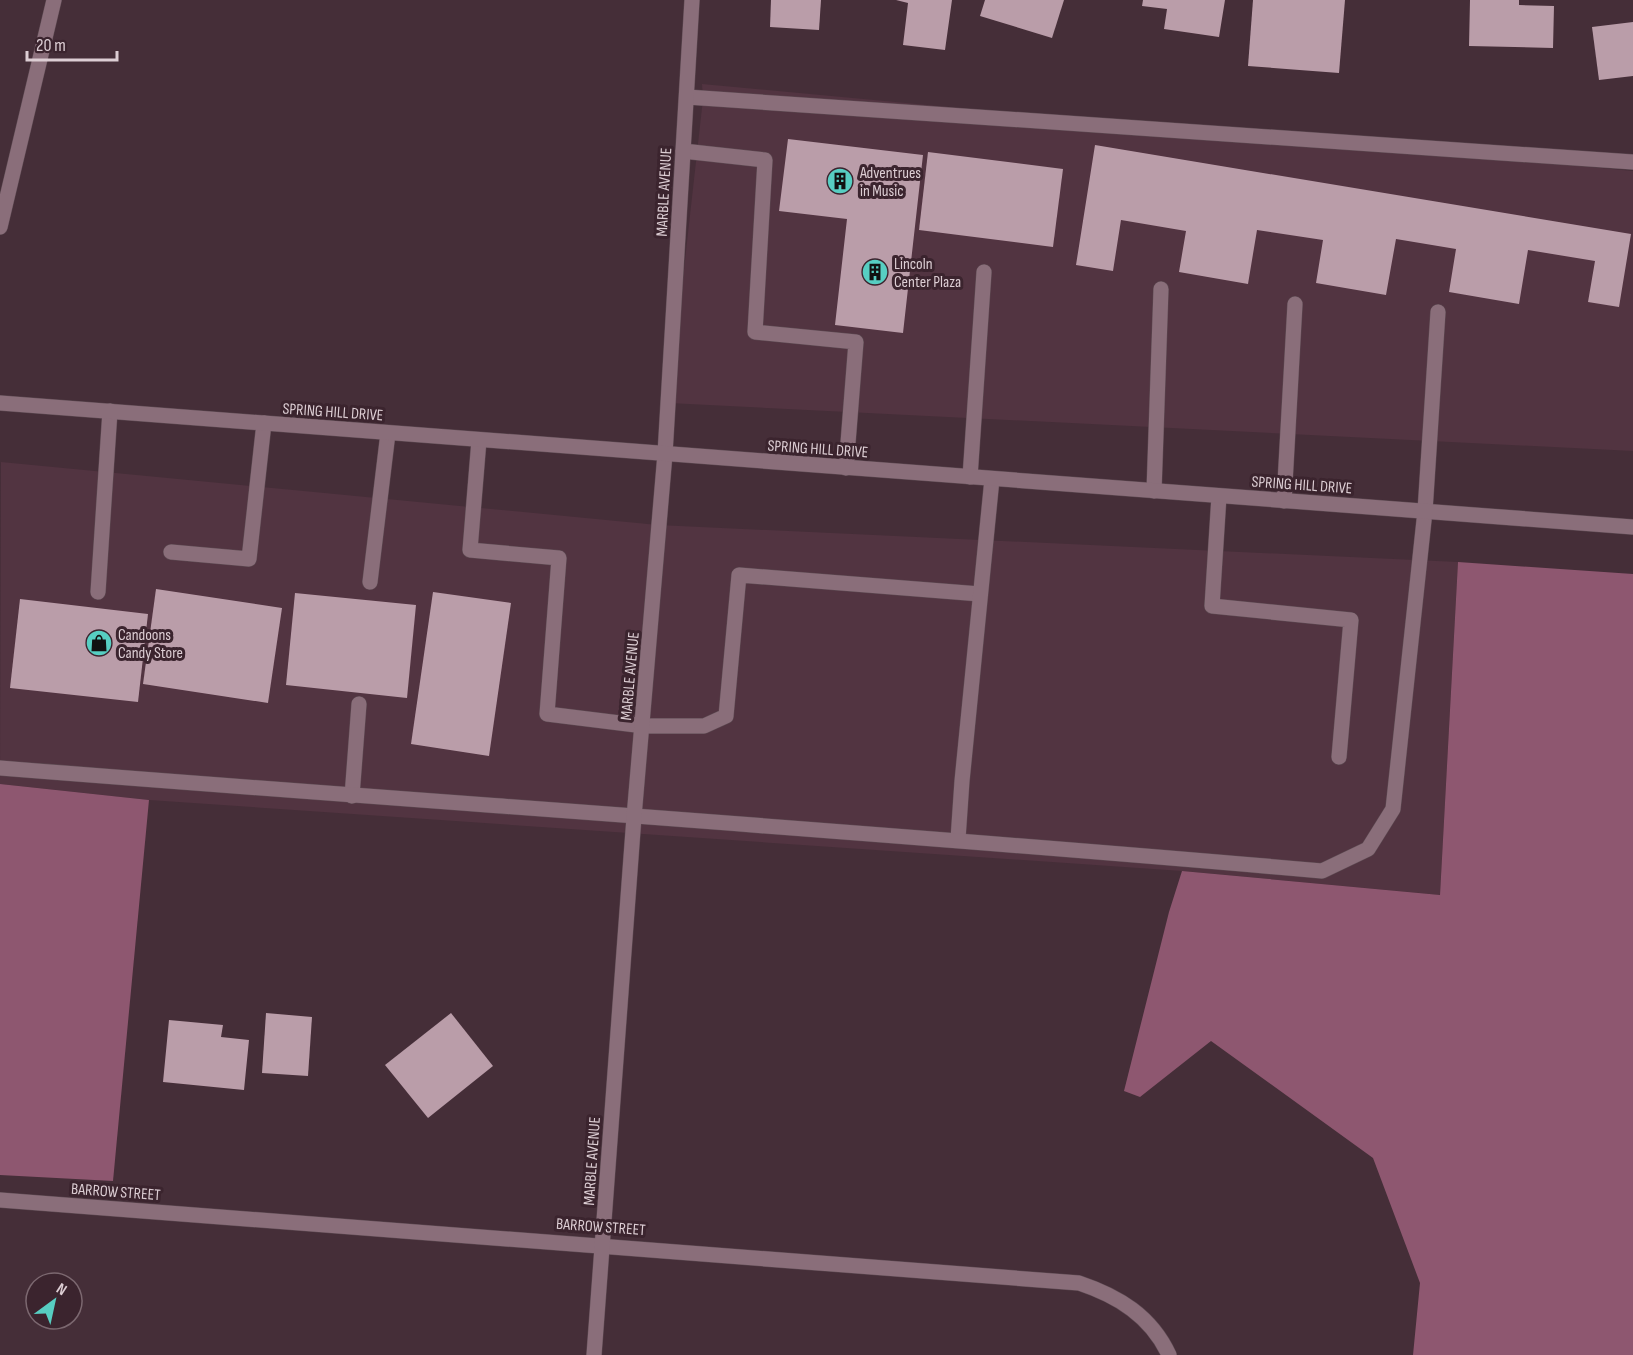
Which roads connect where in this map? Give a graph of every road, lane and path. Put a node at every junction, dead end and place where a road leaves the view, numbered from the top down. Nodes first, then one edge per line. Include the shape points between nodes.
1 (54, 0) edge
2 (692, 0) edge
3 (687, 97) junction
4 (683, 152) junction
5 (1633, 162) edge
6 (0, 227) edge
7 (984, 273) dead end
8 (1161, 289) dead end
9 (1295, 304) dead end
10 (1438, 312) dead end
11 (0, 404) edge
12 (110, 411) junction
13 (264, 423) junction
14 (388, 433) junction
15 (479, 440) junction
16 (665, 454) junction
17 (846, 468) junction
18 (970, 477) junction
19 (992, 479) junction
20 (1154, 491) junction
21 (1219, 496) junction
22 (1284, 501) junction
23 (1425, 511) junction
24 (1633, 527) edge
25 (171, 552) dead end
26 (370, 582) dead end
27 (98, 592) dead end
28 (980, 594) junction
29 (359, 704) dead end
30 (644, 726) junction
31 (1339, 757) dead end
32 (0, 768) edge
33 (352, 796) junction
34 (634, 817) junction
35 (958, 839) junction
36 (0, 1200) edge
37 (603, 1244) junction
38 (594, 1355) edge
39 (1169, 1355) edge

1 - 6 street
2 - 3 street, MARBLE AVENUE
3 - 4 street, MARBLE AVENUE
3 - 5 street
4 - 16 street, MARBLE AVENUE
4 - 17 street via 765,160 755,332 856,342
7 - 18 street
8 - 20 street
9 - 22 street
10 - 23 street
11 - 12 street, SPRING HILL DRIVE
12 - 13 street, SPRING HILL DRIVE
12 - 27 street
13 - 14 street, SPRING HILL DRIVE
13 - 25 street via 249,559
14 - 15 street, SPRING HILL DRIVE
14 - 26 street
15 - 16 street, SPRING HILL DRIVE
15 - 30 street via 470,550 559,558 547,714
16 - 17 street, SPRING HILL DRIVE
16 - 30 street, MARBLE AVENUE
17 - 18 street, SPRING HILL DRIVE
18 - 19 street, SPRING HILL DRIVE
19 - 20 street, SPRING HILL DRIVE
19 - 28 street
20 - 21 street, SPRING HILL DRIVE
21 - 22 street, SPRING HILL DRIVE
21 - 31 street via 1212,606 1351,620
22 - 23 street, SPRING HILL DRIVE
23 - 24 street, SPRING HILL DRIVE
23 - 35 street via 1393,809 1368,849 1322,871
28 - 30 street via 739,575 726,716 704,726
28 - 35 street
29 - 33 street
30 - 34 street, MARBLE AVENUE
32 - 33 street
33 - 34 street
34 - 35 street
34 - 37 street, MARBLE AVENUE
36 - 37 street, BARROW STREET
37 - 38 street, MARBLE AVENUE
37 - 39 street, BARROW STREET via 1079,1283 1110,1293 1137,1311 1162,1340

